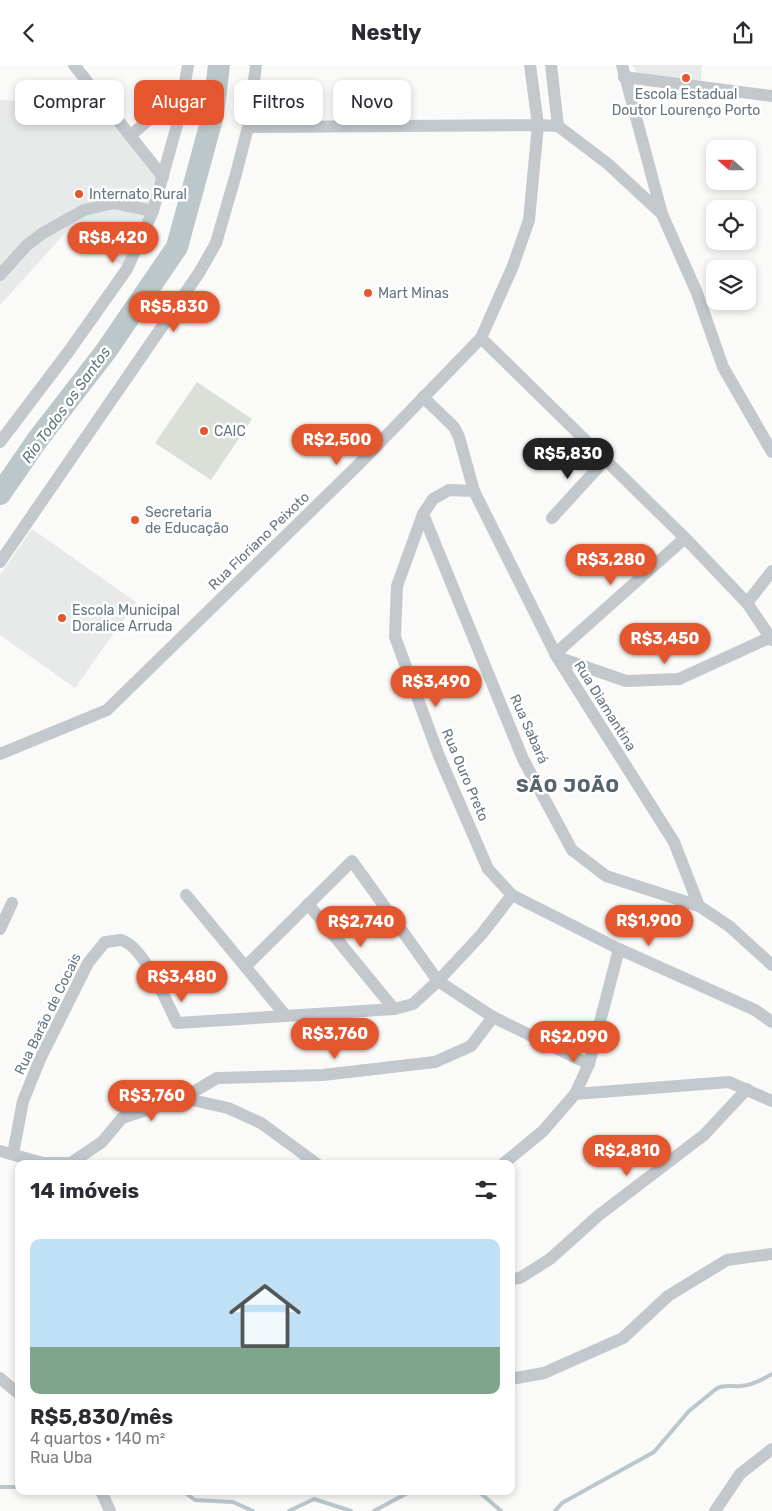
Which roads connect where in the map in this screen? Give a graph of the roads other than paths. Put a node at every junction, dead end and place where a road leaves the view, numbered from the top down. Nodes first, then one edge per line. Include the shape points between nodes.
1 (74, 65) edge
2 (188, 65) edge
3 (256, 65) edge
4 (530, 65) edge
5 (552, 65) edge
6 (623, 71) edge
7 (186, 80) edge
8 (772, 96) edge
9 (143, 125) edge
10 (177, 125) edge
11 (538, 125) junction
12 (558, 126) junction
13 (248, 127) junction
14 (130, 136) junction
15 (163, 177) junction
16 (153, 211) junction
17 (662, 214) junction
18 (0, 275) edge
19 (481, 338) junction
20 (424, 397) junction
21 (0, 442) edge
22 (772, 453) edge
23 (605, 460) junction
24 (474, 491) junction
25 (423, 514) junction
26 (552, 518) dead end
27 (685, 538) junction
28 (0, 562) edge
29 (772, 571) edge
30 (747, 603) junction
31 (771, 638) edge
32 (556, 656) junction
33 (0, 754) edge
34 (186, 895) dead end
35 (512, 895) junction
36 (12, 903) dead end
37 (308, 904) junction
38 (699, 906) junction
39 (0, 929) edge
40 (619, 949) junction
41 (772, 965) edge
42 (246, 966) junction
43 (438, 981) junction
44 (394, 1009) junction
45 (286, 1016) junction
46 (493, 1017) junction
47 (772, 1022) edge
48 (589, 1064) junction
49 (747, 1089) junction
50 (575, 1094) junction
51 (183, 1098) junction
52 (772, 1101) edge
53 (0, 1151) edge
54 (13, 1154) junction
55 (33, 1160) edge
56 (75, 1160) edge
57 (311, 1160) edge
58 (508, 1160) edge
59 (772, 1254) edge
60 (515, 1279) edge
61 (0, 1377) edge
62 (515, 1378) edge
63 (15, 1387) edge
64 (772, 1449) edge
65 (104, 1495) edge
66 (110, 1511) edge
67 (715, 1511) edge

1 - 14 street
2 - 7 street
3 - 13 street
4 - 11 street, Rua Floriano Peixoto
5 - 12 street
6 - 8 street
6 - 17 street
9 - 14 street
10 - 15 street
11 - 12 street
11 - 13 street
11 - 19 street, Rua Floriano Peixoto via 529,220 514,266
12 - 17 street via 608,163
13 - 28 street via 216,243 199,273
14 - 15 street
15 - 16 street
16 - 18 street via 114,203 84,210 37,237
16 - 21 street via 126,269
17 - 22 street via 697,293 723,367
19 - 20 street, Rua Floriano Peixoto
19 - 23 street
20 - 24 street, Rua Diamantina via 454,427
20 - 33 street, Rua Floriano Peixoto via 107,710
23 - 26 street
23 - 27 street
24 - 25 street via 449,490 433,499
24 - 32 street, Rua Diamantina
25 - 35 street, Rua Ouro Preto via 397,586 395,637 439,755 488,869
25 - 38 street, Rua Sabará via 524,759 572,849 606,876
27 - 30 street
27 - 32 street
29 - 30 street
30 - 31 street
31 - 32 street via 678,679 626,681
32 - 38 street, Rua Diamantina via 674,842
34 - 42 street
35 - 40 street
35 - 43 street, Rua Barão de Cocais via 481,935
36 - 39 street
37 - 42 street
37 - 43 street via 349,862 355,862
37 - 44 street
38 - 41 street, Rua Sabará via 729,926
40 - 47 street via 755,1010
40 - 48 street
42 - 45 street
43 - 44 street, Rua Barão de Cocais via 413,1004
43 - 46 street
44 - 45 street, Rua Barão de Cocais
45 - 54 street, Rua Barão de Cocais via 177,1023 134,947 120,940 105,942 88,963 41,1057 23,1101
46 - 48 street
46 - 51 street via 471,1046 435,1062 323,1075 217,1078
48 - 50 street
49 - 50 street via 729,1082
49 - 52 street
49 - 60 street via 704,1135 599,1215 550,1259
50 - 58 street via 542,1131
51 - 56 street via 122,1118 102,1142
51 - 57 street via 228,1108 261,1123
53 - 54 street
54 - 55 street
59 - 62 street via 727,1260 668,1296 623,1338 544,1373
61 - 63 street
64 - 67 street via 740,1475
65 - 66 street

